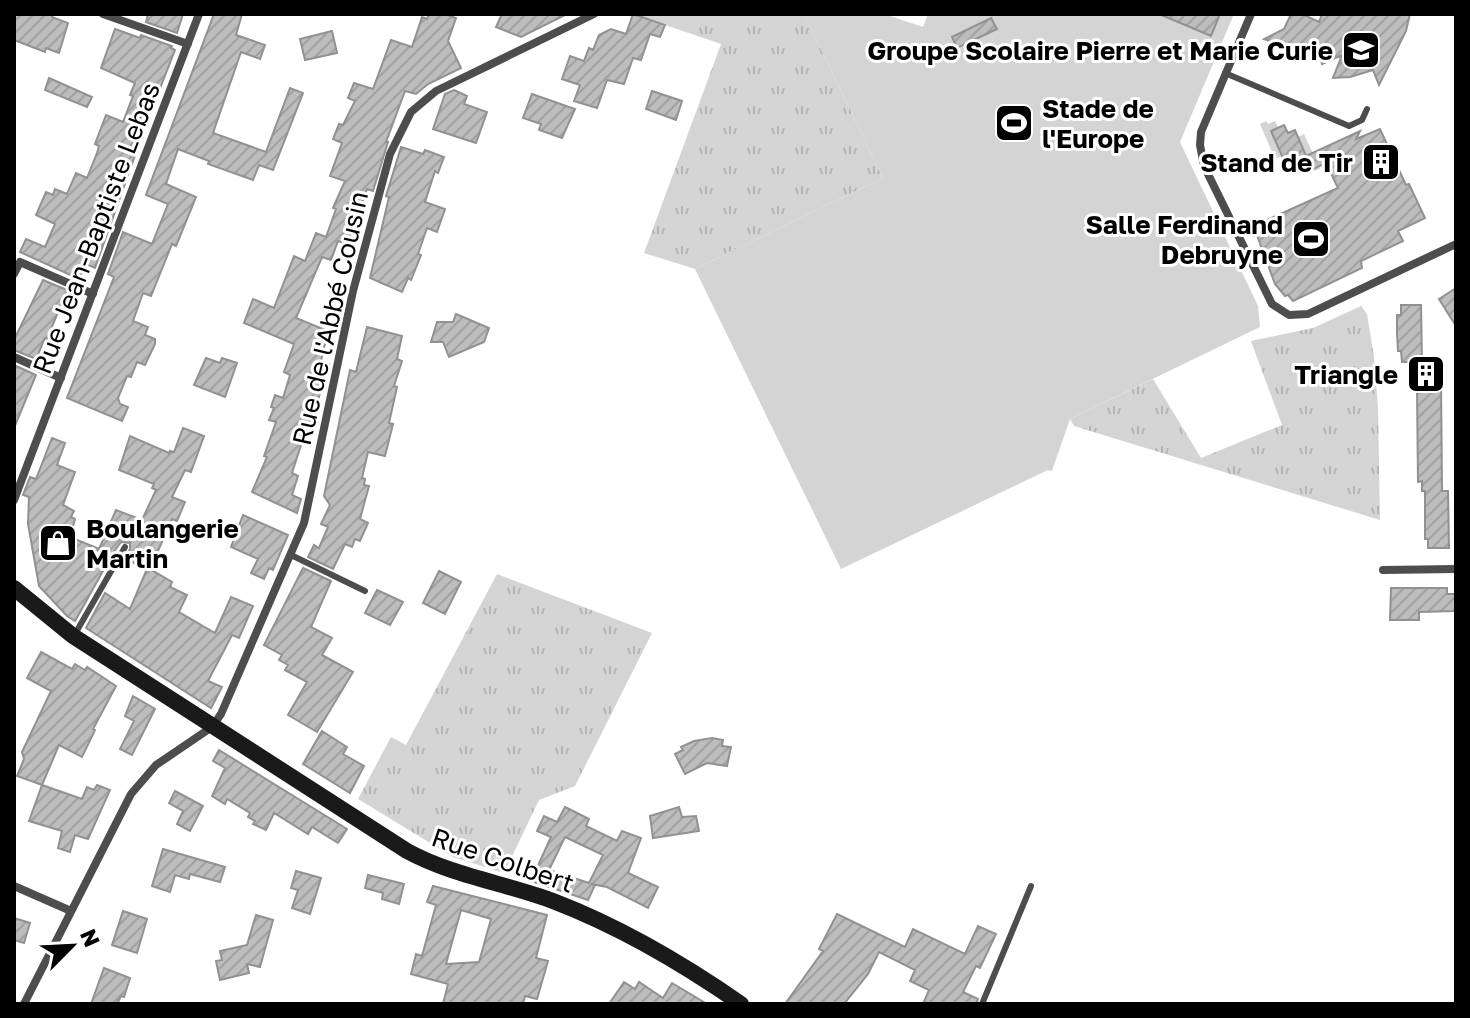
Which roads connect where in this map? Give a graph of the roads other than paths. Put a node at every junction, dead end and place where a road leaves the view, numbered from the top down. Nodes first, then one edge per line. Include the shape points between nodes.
1 (103, 14) edge
2 (199, 14) edge
3 (594, 14) edge
4 (1251, 14) edge
5 (188, 44) junction
6 (1225, 73) junction
7 (1367, 109) dead end
8 (1456, 244) edge
9 (14, 274) edge
10 (93, 294) junction
11 (14, 357) edge
12 (61, 378) junction
13 (14, 500) edge
14 (125, 547) dead end
15 (291, 555) junction
16 (1456, 569) edge
17 (1383, 570) dead end
18 (14, 588) edge
19 (365, 591) dead end
20 (73, 636) junction
21 (212, 727) junction
22 (14, 886) edge
23 (1031, 886) dead end
24 (71, 911) junction
25 (24, 1004) edge
26 (741, 1004) edge
27 (982, 1004) edge

1 - 5 street
2 - 5 street, Rue Jean-Baptiste Lebas
3 - 15 street, Rue de l'Abbé Cousin via 436,91 406,120 369,225 309,506
4 - 6 street
5 - 10 street, Rue Jean-Baptiste Lebas
6 - 7 lane via 1349,126 1362,120
6 - 8 street via 1201,132 1201,155 1266,297 1277,309 1289,315 1308,314
9 - 10 street via 20,262
10 - 12 street, Rue Jean-Baptiste Lebas
11 - 12 street
12 - 13 street, Rue Jean-Baptiste Lebas
14 - 20 lane
15 - 19 lane
15 - 21 street, Rue de l'Abbé Cousin
16 - 17 street
18 - 20 main road, Rue Colbert
20 - 21 main road, Rue Colbert
21 - 24 street via 156,765 131,794
21 - 26 main road, Rue Colbert via 422,859 597,920 671,957
22 - 24 street
23 - 27 lane
24 - 25 street

